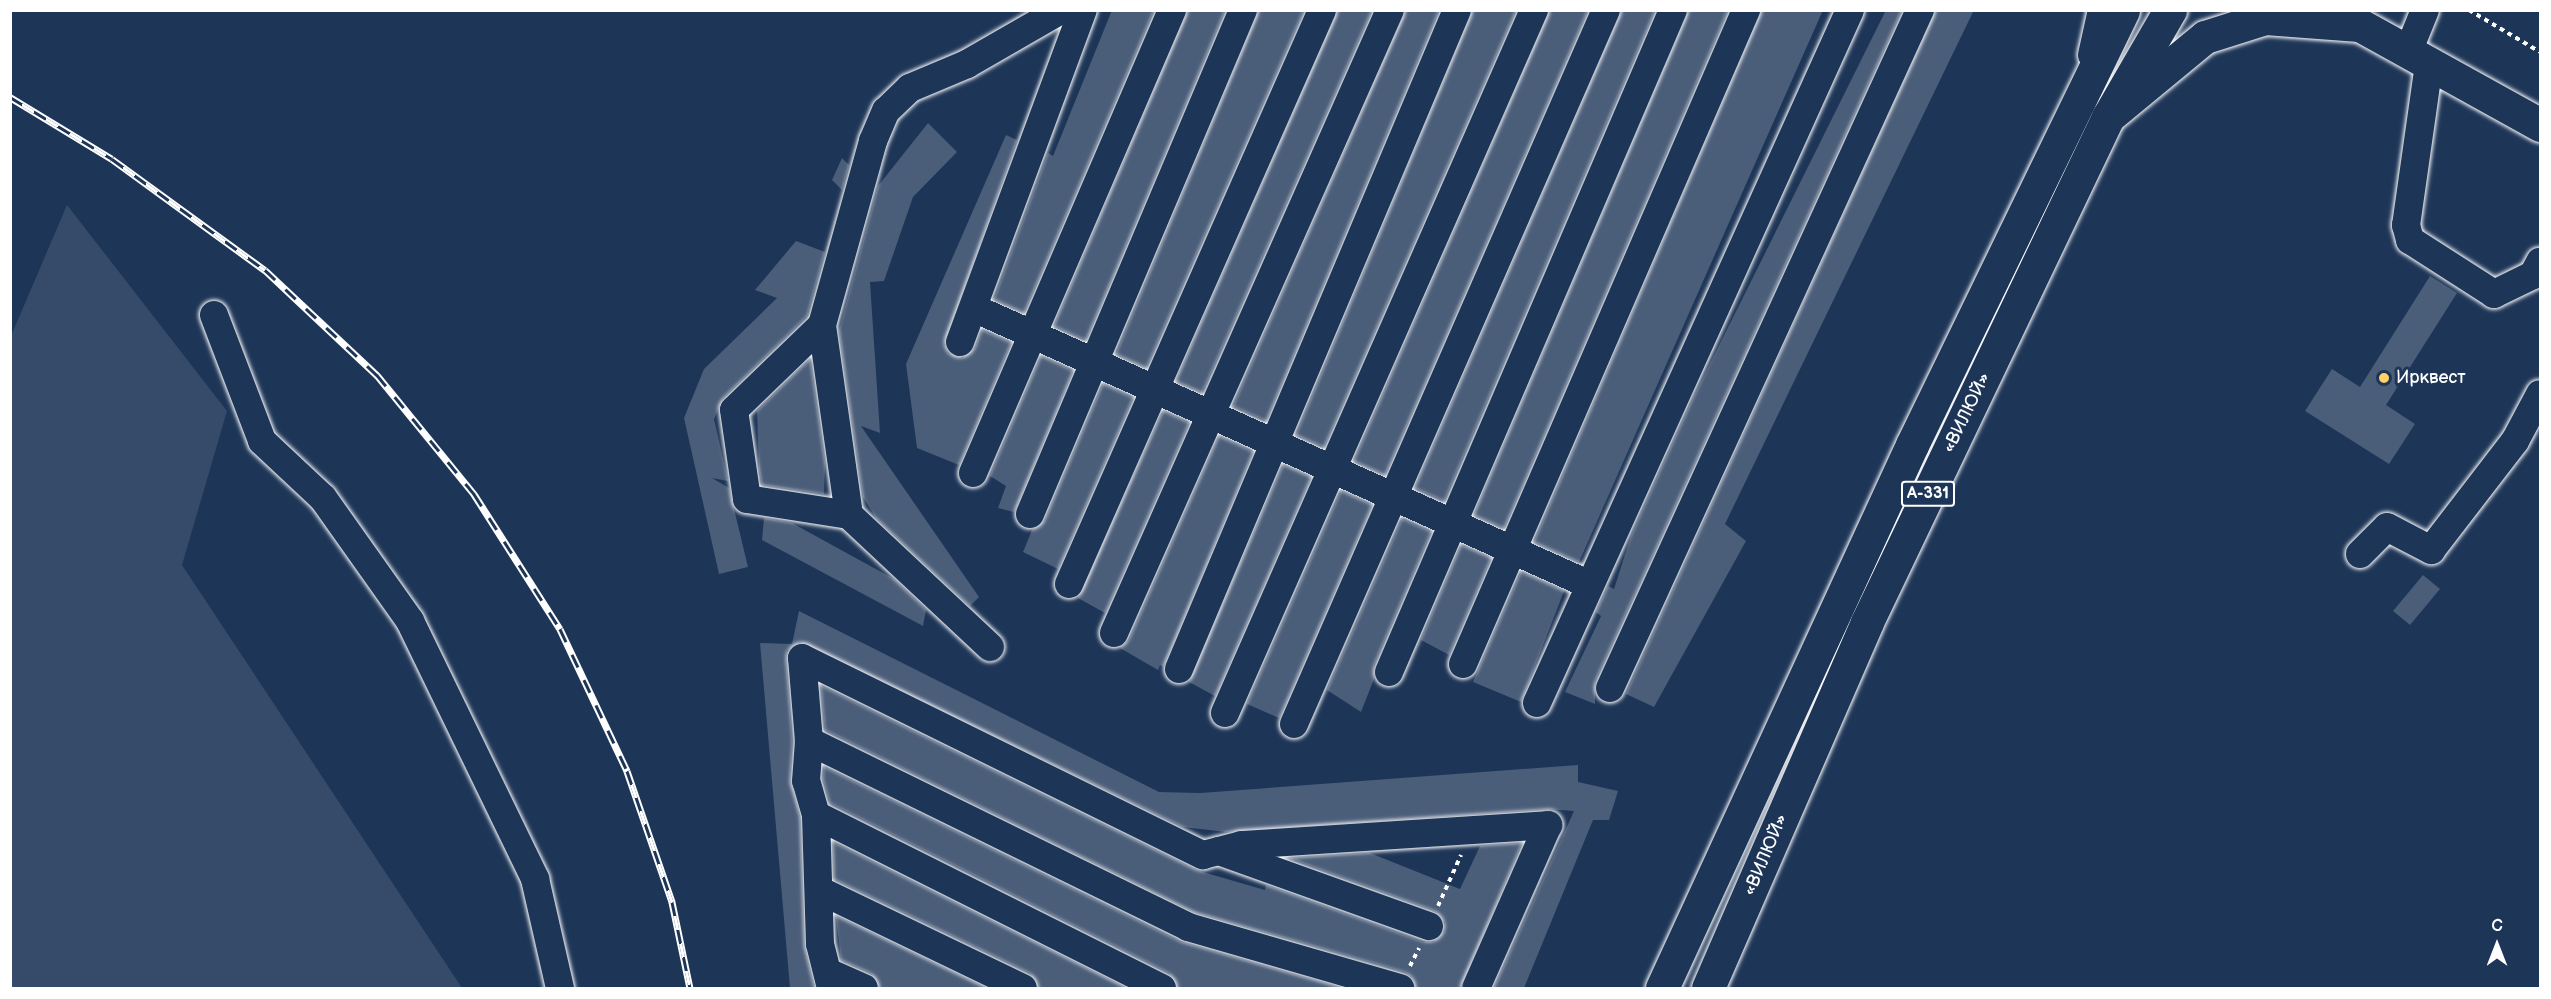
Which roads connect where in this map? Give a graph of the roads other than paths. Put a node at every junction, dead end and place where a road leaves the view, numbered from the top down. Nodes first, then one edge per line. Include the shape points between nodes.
1 (1061, 10) edge
2 (1083, 10) edge
3 (1172, 10) edge
4 (1243, 10) edge
5 (1322, 10) edge
6 (1390, 10) edge
7 (1457, 10) edge
8 (1534, 10) edge
9 (1606, 10) edge
10 (1673, 10) edge
11 (1746, 10) edge
12 (1850, 10) edge
13 (1920, 10) edge
14 (2102, 10) edge
15 (2123, 10) edge
16 (2170, 10) edge
17 (2425, 10) edge
18 (2347, 15) edge
19 (2418, 58) junction
20 (2088, 76) junction
21 (2108, 117) junction
22 (2541, 125) edge
23 (2541, 262) edge
24 (987, 314) dead end
25 (214, 315) dead end
26 (822, 326) junction
27 (1032, 335) junction
28 (960, 342) dead end
29 (1094, 362) junction
30 (1155, 390) junction
31 (2541, 394) edge
32 (1211, 415) junction
33 (1274, 443) junction
34 (1332, 469) junction
35 (973, 473) dead end
36 (1394, 497) junction
37 (1030, 514) dead end
38 (849, 515) junction
39 (1453, 523) junction
40 (1512, 550) junction
41 (2360, 554) dead end
42 (1069, 584) dead end
43 (1590, 585) junction
44 (1114, 633) dead end
45 (990, 647) dead end
46 (1463, 664) dead end
47 (1179, 669) dead end
48 (1389, 672) dead end
49 (1610, 688) dead end
50 (1537, 703) dead end
51 (1225, 713) dead end
52 (1294, 724) dead end
53 (808, 741) junction
54 (816, 814) junction
55 (1218, 851) junction
56 (821, 891) junction
57 (1429, 926) dead end
58 (831, 981) edge
59 (560, 988) edge
60 (864, 988) edge
61 (1023, 988) edge
62 (1162, 988) edge
63 (1400, 988) edge
64 (1476, 988) edge
65 (1662, 988) edge
66 (1708, 988) edge

1 - 26 street via 967,64 910,88 886,111 873,141
2 - 28 street
3 - 27 street
4 - 29 street
5 - 30 street
6 - 32 street
7 - 33 street
8 - 34 street
9 - 36 street
10 - 39 street
11 - 40 street
12 - 43 street
13 - 49 street
14 - 20 street
15 - 20 main road, «ВИЛЮЙ» / А-331
16 - 21 main road, «ВИЛЮЙ» / А-331
17 - 19 street
18 - 19 main road
18 - 21 main road via 2265,18 2205,37
19 - 22 main road
19 - 23 street via 2406,225 2410,240 2494,294 2533,275
20 - 65 main road, «ВИЛЮЙ» / А-331 via 1907,456
21 - 66 main road, «ВИЛЮЙ» / А-331 via 1867,622
24 - 27 street
25 - 59 street via 262,441 323,498 410,621 535,879
26 - 38 street
26 - 38 street via 734,410 747,499
27 - 29 street
27 - 35 street
29 - 30 street
29 - 37 street
30 - 32 street
30 - 42 street
31 - 41 street via 2515,441 2431,550 2387,527
32 - 33 street
32 - 44 street
33 - 34 street
33 - 47 street
34 - 36 street
34 - 51 street
36 - 39 street
36 - 52 street
38 - 45 street
39 - 40 street
39 - 48 street
40 - 43 street
40 - 46 street
43 - 50 street
53 - 54 street via 806,781
53 - 55 street via 802,658 1203,855
53 - 63 street via 1188,927
54 - 56 street
54 - 62 street
55 - 57 street
55 - 64 street via 1242,845 1548,825
56 - 58 street via 820,944
56 - 61 street
58 - 60 street

